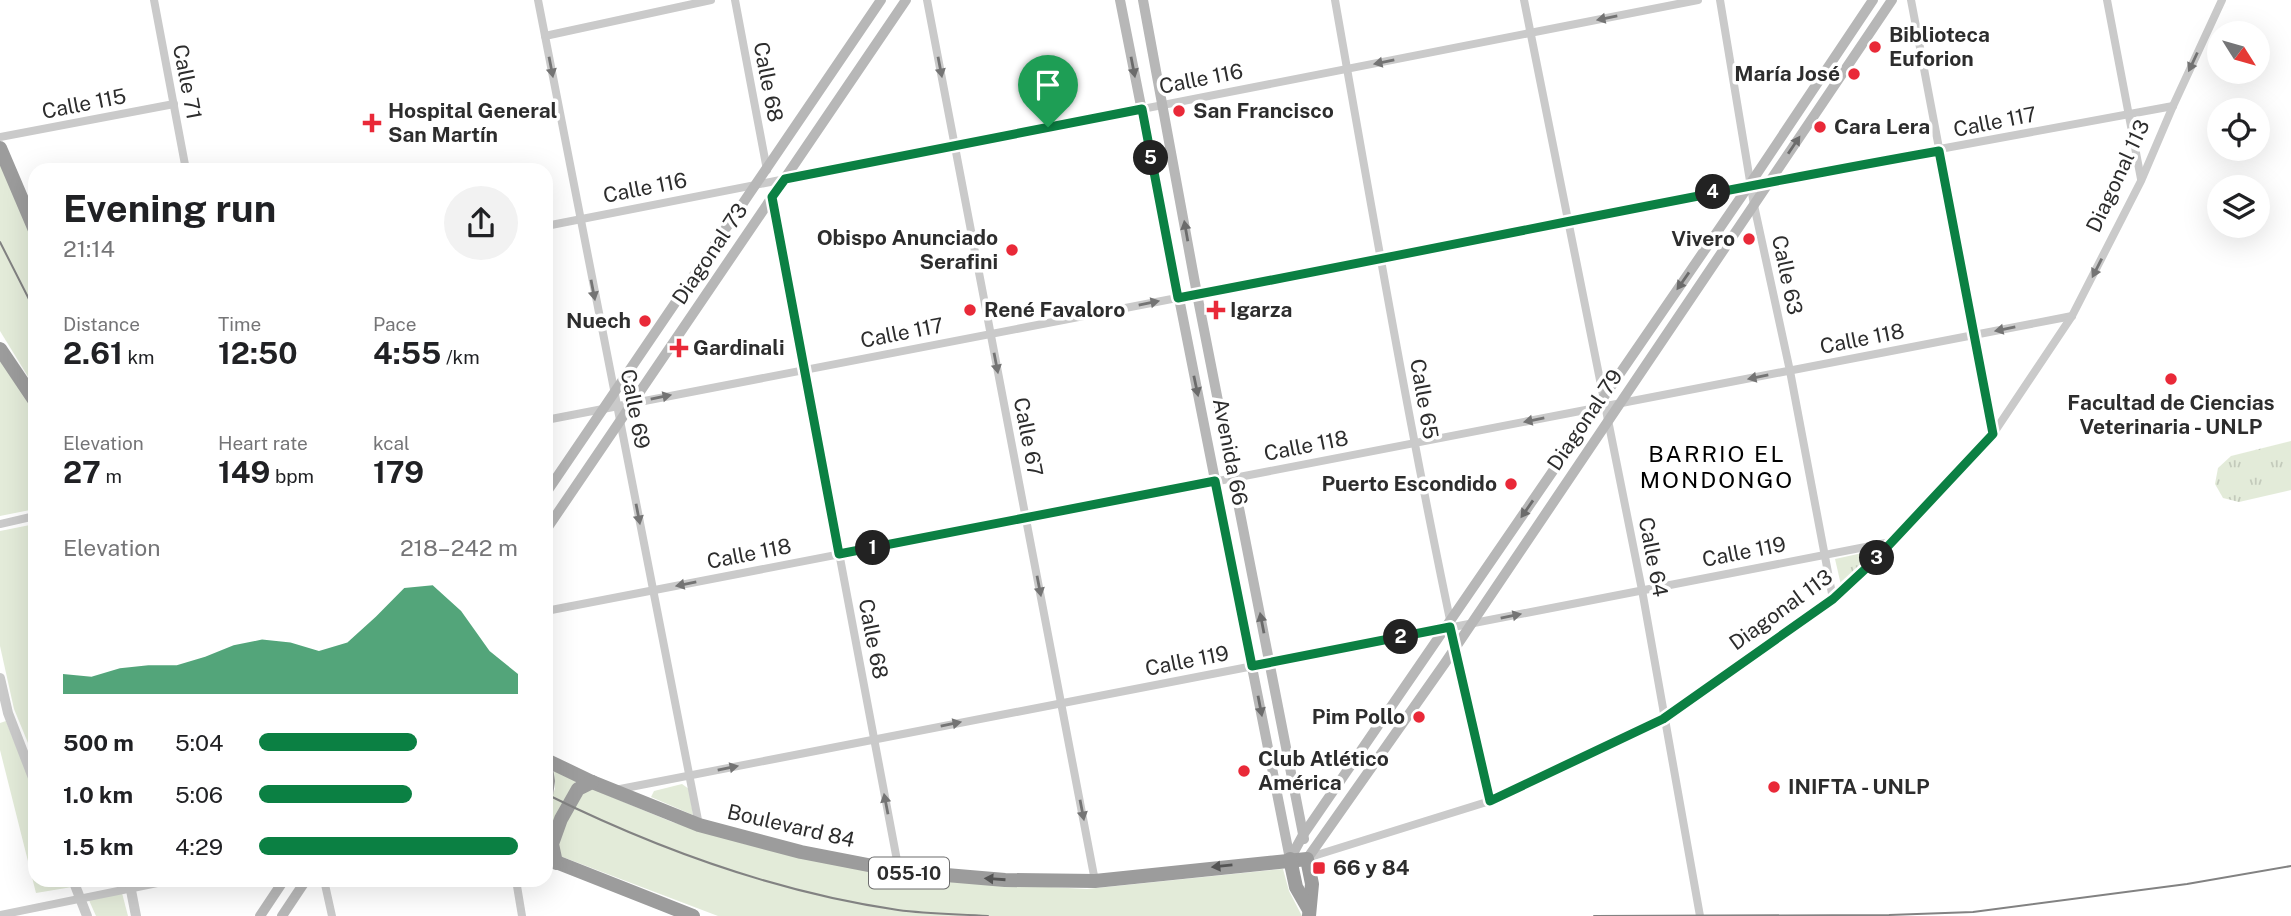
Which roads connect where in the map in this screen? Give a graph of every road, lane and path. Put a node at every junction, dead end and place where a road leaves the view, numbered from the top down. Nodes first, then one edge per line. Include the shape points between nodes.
1 (154, 0) edge
2 (538, 0) edge
3 (712, 0) edge
4 (735, 0) edge
5 (881, 0) edge
6 (906, 0) edge
7 (927, 0) edge
8 (1120, 0) edge
9 (1143, 0) edge
10 (1335, 0) edge
11 (1524, 0) edge
12 (1698, 0) edge
13 (1720, 0) edge
14 (1872, 0) edge
15 (1892, 0) edge
16 (1911, 0) edge
17 (2107, 0) edge
18 (2222, 0) edge
19 (1530, 33) junction
20 (545, 36) junction
21 (1347, 69) junction
22 (174, 104) junction
23 (1163, 105) junction
24 (2173, 106) junction
25 (1142, 109) junction
26 (2129, 114) junction
27 (0, 137) edge
28 (955, 145) junction
29 (0, 148) edge
30 (1939, 151) junction
31 (185, 163) edge
32 (767, 169) junction
33 (785, 179) junction
34 (1770, 181) junction
35 (2141, 181) junction
36 (769, 182) junction
37 (756, 184) junction
38 (1750, 184) junction
39 (772, 197) junction
40 (1754, 205) junction
41 (28, 214) edge
42 (579, 219) junction
43 (1570, 222) junction
44 (553, 225) edge
45 (1381, 258) junction
46 (1197, 294) junction
47 (1178, 298) junction
48 (2072, 316) junction
49 (991, 334) junction
50 (1974, 335) junction
51 (0, 349) edge
52 (805, 370) junction
53 (1790, 370) junction
54 (28, 391) edge
55 (614, 394) junction
56 (633, 403) junction
57 (1620, 403) junction
58 (1601, 404) junction
59 (616, 406) junction
60 (604, 408) junction
61 (553, 419) edge
62 (1608, 421) junction
63 (620, 422) junction
64 (1993, 434) junction
65 (1414, 443) junction
66 (1234, 478) junction
67 (1215, 481) junction
68 (553, 483) edge
69 (28, 518) edge
70 (1026, 518) junction
71 (553, 520) edge
72 (0, 524) edge
73 (1892, 541) junction
74 (839, 554) junction
75 (1825, 554) junction
76 (653, 590) junction
77 (1642, 590) junction
78 (1833, 599) junction
79 (553, 610) edge
80 (1471, 623) junction
81 (1447, 626) junction
82 (1454, 648) junction
83 (1270, 662) junction
84 (1252, 666) junction
85 (0, 678) edge
86 (1061, 703) junction
87 (4, 714) edge
88 (1663, 719) junction
89 (874, 739) junction
90 (553, 763) edge
91 (28, 767) edge
92 (690, 775) junction
93 (592, 782) junction
94 (612, 790) junction
95 (1490, 801) junction
96 (699, 825) junction
97 (1303, 835) junction
98 (553, 841) edge
99 (1290, 859) junction
100 (1307, 859) junction
101 (553, 862) edge
102 (899, 871) junction
103 (1095, 880) junction
104 (75, 887) edge
105 (123, 887) edge
106 (130, 887) edge
107 (279, 887) edge
108 (301, 887) edge
109 (326, 887) edge
110 (517, 887) edge
111 (80, 899) junction
112 (1309, 912) edge
113 (28, 913) edge
114 (0, 915) edge
115 (87, 916) edge
116 (136, 916) edge
117 (260, 916) edge
118 (282, 916) edge
119 (332, 916) edge
120 (522, 916) edge
121 (693, 916) edge
122 (1700, 916) edge

1 - 22 street, Calle 71
2 - 20 street, Calle 69
3 - 20 street
4 - 32 street, Calle 68
5 - 32 main road, Diagonal 73
6 - 33 main road, Diagonal 73
7 -> 28 street, Calle 67
8 -> 25 main road, Avenida 66
9 - 23 main road, Avenida 66
10 - 21 street, Calle 65
11 - 19 street, Calle 64
12 -> 19 street, Calle 116
13 - 38 street, Calle 63
14 - 38 main road, Diagonal 79
34 -> 15 main road, Diagonal 79
16 - 30 street
17 - 26 street
18 -> 24 street, Diagonal 113
19 -> 21 street, Calle 116
19 - 43 street, Calle 64
20 -> 42 street, Calle 69
21 - 23 street, Calle 116
21 - 45 street, Calle 65
22 - 27 street, Calle 115
22 - 31 street, Calle 71
23 - 25 street, Calle 116
46 -> 23 main road, Avenida 66
24 - 26 street, Calle 117
24 - 35 street, Diagonal 113
25 - 28 street, Calle 116
25 - 47 main road, Avenida 66
26 - 30 street, Calle 117
26 - 35 street
28 - 33 street, Calle 116
28 - 49 street, Calle 67
29 - 41 highway
30 - 34 street, Calle 117
30 - 50 street
32 - 36 street, Calle 68
32 - 37 main road, Diagonal 73
33 - 36 street, Calle 116
33 - 39 main road, Diagonal 73
34 - 38 street, Calle 117
34 - 40 main road, Diagonal 79
35 -> 48 street, Diagonal 113
36 - 37 street, Calle 116
36 - 39 street, Calle 68
37 - 42 street, Calle 116
37 - 55 main road, Diagonal 73
38 - 40 street, Calle 63
38 - 43 street, Calle 117
38 -> 58 main road, Diagonal 79
39 - 52 street, Calle 68
39 - 56 main road, Diagonal 73
40 - 53 street, Calle 63
40 - 57 main road, Diagonal 79
42 - 44 street, Calle 116
42 -> 55 street, Calle 69
43 - 45 street, Calle 117
43 - 58 street, Calle 64
45 - 46 street, Calle 117
45 - 65 street, Calle 65
46 - 47 street, Calle 117
46 - 66 main road, Avenida 66
49 -> 47 street, Calle 117
47 -> 67 main road, Avenida 66
48 -> 50 street, Calle 118
48 - 64 street, Diagonal 113
49 - 52 street, Calle 117
49 -> 70 street, Calle 67
50 - 53 street, Calle 118
50 - 64 street
51 - 54 highway
56 -> 52 street, Calle 117
52 - 74 street, Calle 68
53 -> 57 street, Calle 118
53 - 75 street, Calle 63
55 - 59 street, Calle 69
55 - 60 main road, Diagonal 73
56 - 59 street, Calle 117
56 - 63 main road, Diagonal 73
57 - 58 street, Calle 118
57 - 62 main road, Diagonal 79
58 - 62 street, Calle 64
58 -> 65 street, Calle 118
58 -> 81 main road, Diagonal 79
59 - 60 street, Calle 117
59 - 63 street, Calle 69
60 - 61 street, Calle 117
60 - 68 main road, Diagonal 73
62 - 77 street, Calle 64
62 - 80 main road, Diagonal 79
63 - 71 main road, Diagonal 73
63 -> 76 street, Calle 69
64 - 73 street, Diagonal 113
65 - 66 street, Calle 118
65 - 81 street, Calle 65
66 - 67 street, Calle 118
83 -> 66 main road, Avenida 66
67 - 70 street, Calle 118
67 - 84 main road, Avenida 66
69 - 72 street
70 - 74 street, Calle 118
70 -> 86 street, Calle 67
73 - 75 street, Calle 119
73 - 78 street, Diagonal 113
74 -> 76 street, Calle 118
74 - 89 street, Calle 68
75 - 77 street, Calle 119
75 - 78 street, Calle 63
76 - 79 street, Calle 118
76 - 92 street, Calle 69
80 -> 77 street, Calle 119
77 - 88 street, Calle 64
78 - 88 street, Diagonal 113
80 - 81 street, Calle 119
80 - 82 main road, Diagonal 79
81 - 82 street, Calle 65
81 - 83 street, Calle 119
81 - 97 main road, Diagonal 79
82 - 95 street, Calle 65
82 - 100 main road, Diagonal 79
83 - 84 street, Calle 119
83 - 97 main road, Avenida 66
84 - 86 street, Calle 119
84 -> 99 main road, Avenida 66
85 - 87 street
89 -> 86 street, Calle 119
86 -> 103 street, Calle 67
87 - 91 street
88 - 95 street, Diagonal 113
88 - 122 street, Calle 64
92 -> 89 street, Calle 119
102 -> 89 street, Calle 68
90 - 93 highway, Boulevard 84 / 055-10
92 - 94 street, Calle 119
92 - 96 street, Calle 69
93 - 94 highway, Boulevard 84 / 055-10
93 - 98 highway via 578,789
94 - 96 highway, Boulevard 84 / 055-10
95 - 100 street, Diagonal 113
96 - 102 highway, Boulevard 84 / 055-10
97 - 99 main road, Diagonal 79
97 - 100 main road, Avenida 66
99 - 100 highway, Diagonal 113
99 -> 103 highway, Boulevard 84 / 055-10
99 - 112 highway, Avenida 66 via 1296,887
100 - 112 highway, Avenida 66 via 1312,884
101 - 121 highway
103 -> 102 highway, Boulevard 84 / 055-10 via 1005,880
104 - 111 street
105 - 111 street
106 - 116 street
107 - 117 main road
108 - 118 main road
109 - 119 street
110 - 120 street
111 - 113 street
111 - 115 street
113 - 114 street

